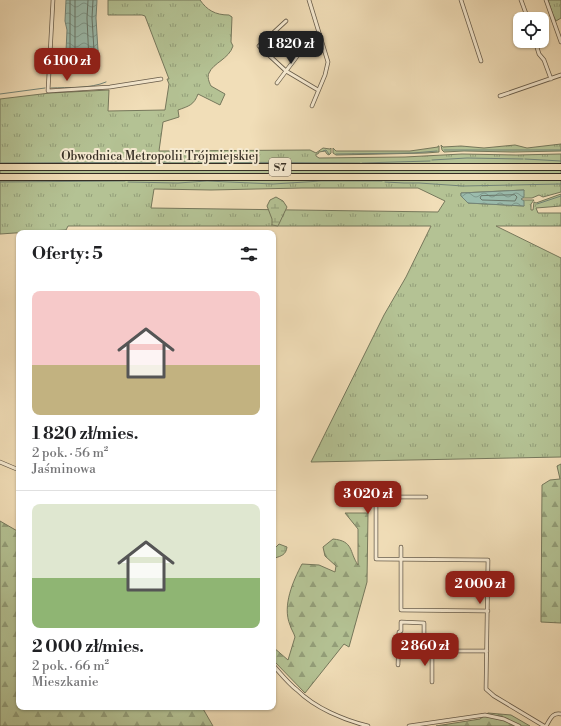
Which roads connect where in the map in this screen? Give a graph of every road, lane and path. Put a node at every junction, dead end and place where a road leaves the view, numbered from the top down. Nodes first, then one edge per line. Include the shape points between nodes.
1 (53, 0) edge
2 (309, 0) edge
3 (461, 0) edge
4 (521, 0) edge
5 (546, 0) edge
6 (525, 12) edge
7 (286, 21) dead end
8 (319, 33) junction
9 (561, 42) edge
10 (537, 48) edge
11 (482, 61) dead end
12 (286, 71) junction
13 (561, 75) edge
14 (161, 79) dead end
15 (551, 79) junction
16 (277, 82) dead end
17 (318, 90) junction
18 (500, 96) dead end
19 (312, 106) dead end
20 (0, 167) edge
21 (561, 167) edge
22 (0, 177) edge
23 (561, 177) edge
24 (0, 462) edge
25 (16, 469) edge
26 (352, 487) dead end
27 (376, 497) junction
28 (426, 497) dead end
29 (401, 547) dead end
30 (401, 560) junction
31 (488, 611) junction
32 (424, 635) dead end
33 (399, 651) junction
34 (432, 651) junction
35 (487, 652) junction
36 (398, 665) dead end
37 (276, 669) edge
38 (432, 682) dead end
39 (561, 714) edge
40 (368, 726) edge
41 (409, 726) edge
42 (519, 726) edge
43 (545, 726) edge

1 - 14 street via 48,91 110,87
2 - 8 street
3 - 11 street
4 - 6 street
5 - 9 street
7 - 12 street via 259,46
8 - 12 street via 310,39
8 - 17 street via 328,62
10 - 15 street
12 - 16 street
12 - 17 street
13 - 15 street
15 - 18 street
17 - 19 street
20 - 21 highway, Obwodnica Metropolii Trójmiejskiej / S7
22 - 23 highway, Obwodnica Metropolii Trójmiejskiej / S7
24 - 25 street
26 - 27 street via 376,487
27 - 28 street
27 - 30 street via 376,560
29 - 30 street
30 - 31 street via 401,610
30 - 31 street via 488,560
31 - 35 street
32 - 33 street via 424,623 401,622
33 - 34 street
33 - 36 street
34 - 35 street
34 - 38 street
35 - 43 street via 486,689
37 - 40 street via 309,700
39 - 43 street via 554,714
41 - 42 street via 485,715 504,719

